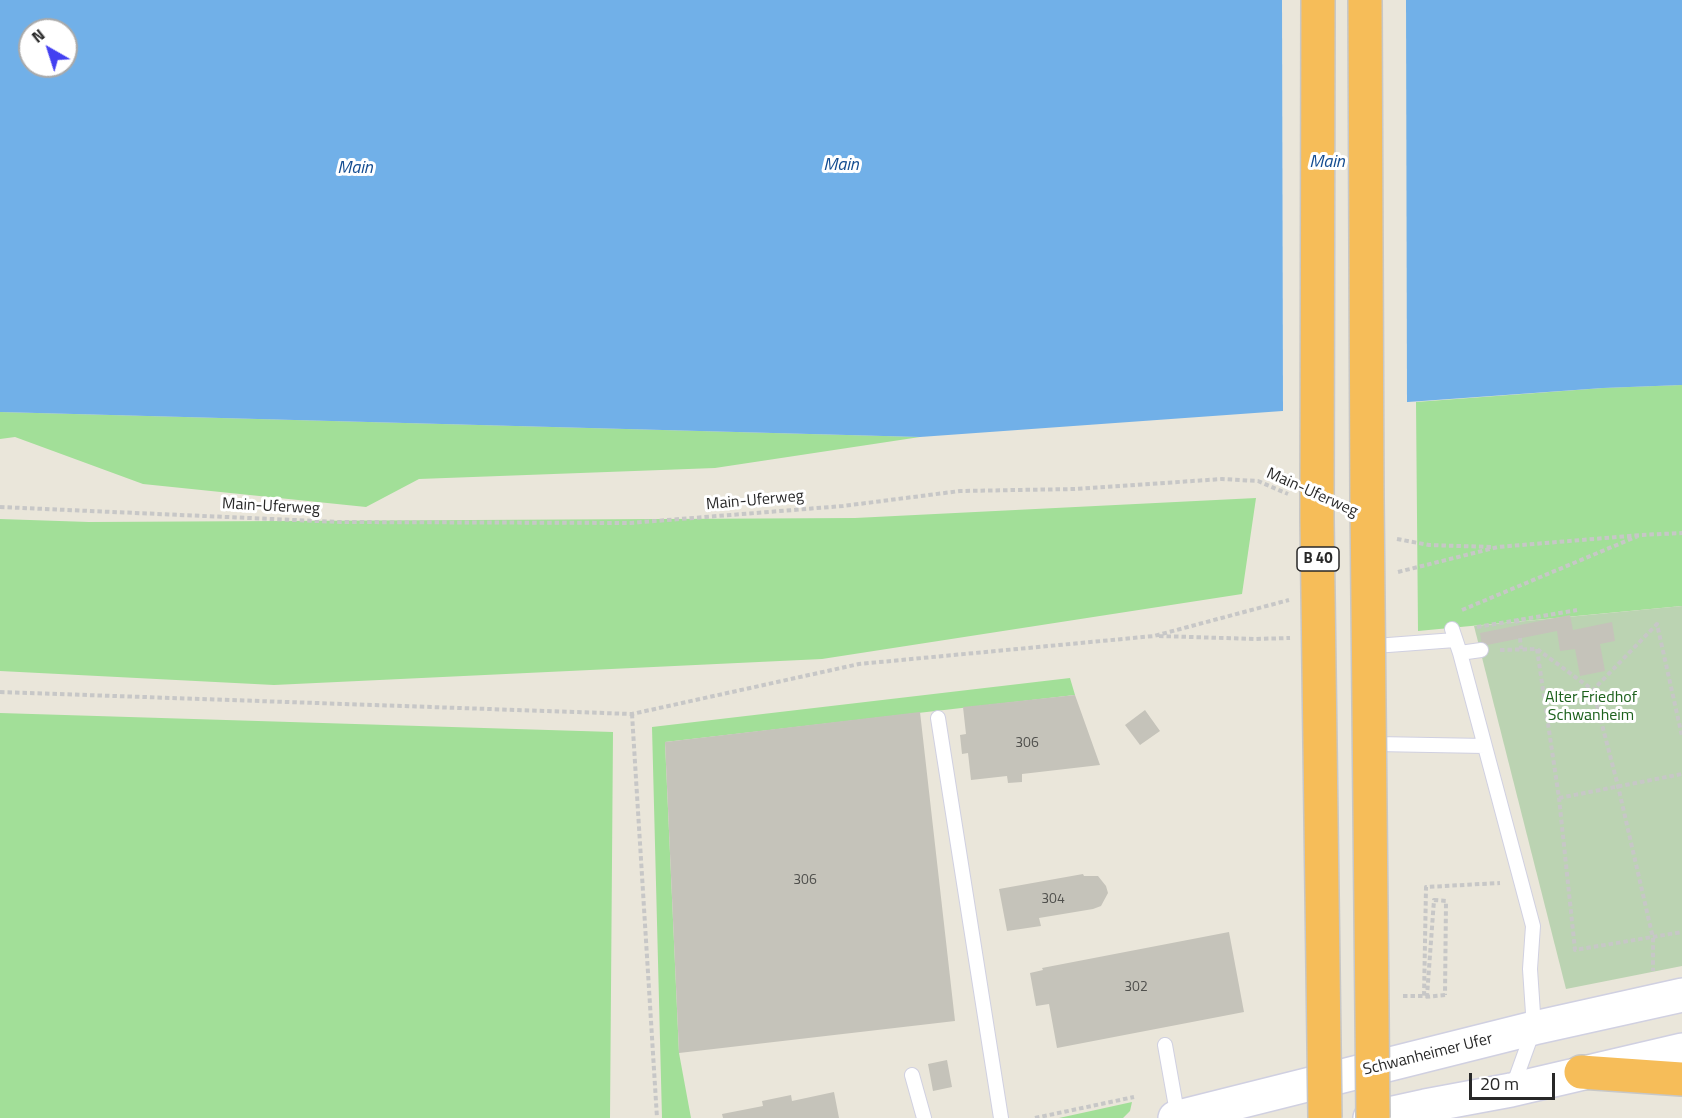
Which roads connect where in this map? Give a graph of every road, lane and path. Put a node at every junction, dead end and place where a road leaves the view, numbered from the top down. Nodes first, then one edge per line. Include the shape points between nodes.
1 (1318, 0) edge
2 (1365, 0) edge
3 (1290, 495) dead end
4 (0, 507) edge
5 (1682, 533) edge
6 (1641, 534) junction
7 (1396, 539) dead end
8 (1577, 610) dead end
9 (1459, 611) dead end
10 (1517, 619) junction
11 (1192, 625) dead end
12 (1518, 625) dead end
13 (1154, 636) junction
14 (1291, 638) dead end
15 (1520, 638) dead end
16 (1455, 639) junction
17 (1521, 649) junction
18 (1537, 649) junction
19 (1481, 650) joint
20 (1593, 690) junction
21 (0, 692) edge
22 (632, 714) junction
23 (938, 718) dead end
24 (1682, 736) edge
25 (1485, 746) junction
26 (1682, 774) edge
27 (1618, 786) junction
28 (1559, 798) junction
29 (1522, 882) junction
30 (1682, 932) edge
31 (1653, 938) junction
32 (1668, 988) edge
33 (1399, 996) dead end
34 (1534, 1028) junction
35 (1165, 1045) dead end
36 (1682, 1050) edge
37 (1581, 1072) junction
38 (912, 1075) dead end
39 (1682, 1079) edge
40 (1511, 1090) junction
41 (1134, 1096) dead end
42 (657, 1118) edge
43 (924, 1118) edge
44 (1001, 1118) edge
45 (1035, 1118) edge
46 (1177, 1118) edge
47 (1325, 1118) edge
48 (1371, 1118) edge

1 - 47 highway, B 40, bridge via 1317,519
2 - 48 highway, bridge
3 - 4 path, Main-Uferweg via 1258,481 1221,479 960,492 843,506 608,523 340,522
5 - 6 path
6 - 7 path via 1498,547 1429,545
6 - 9 path
8 - 10 path
10 - 12 path
10 - 16 path
11 - 13 path
13 - 14 path
13 - 22 path via 859,664
15 - 17 path
16 - 19 lane
16 - 25 lane
16 - 25 lane via 1375,646 1376,744
17 - 18 path
17 - 19 path
18 - 20 path
18 - 28 path
20 - 24 path via 1657,624
20 - 27 path
21 - 22 path
22 - 42 path
23 - 44 lane
25 - 29 lane
26 - 27 path
27 - 28 path
27 - 31 path
28 - 31 path via 1575,950
29 - 33 path, bridge via 1426,887 1424,997 1445,995 1446,901 1434,900 1427,996
29 - 34 lane via 1533,926 1530,969
30 - 31 path
31 - 32 path
32 - 34 main road, Schwanheimer Ufer
34 - 40 lane
34 - 46 main road, Schwanheimer Ufer
35 - 46 lane
36 - 37 main road
37 - 39 highway
37 - 40 main road
38 - 43 lane
40 - 48 main road
41 - 45 path

